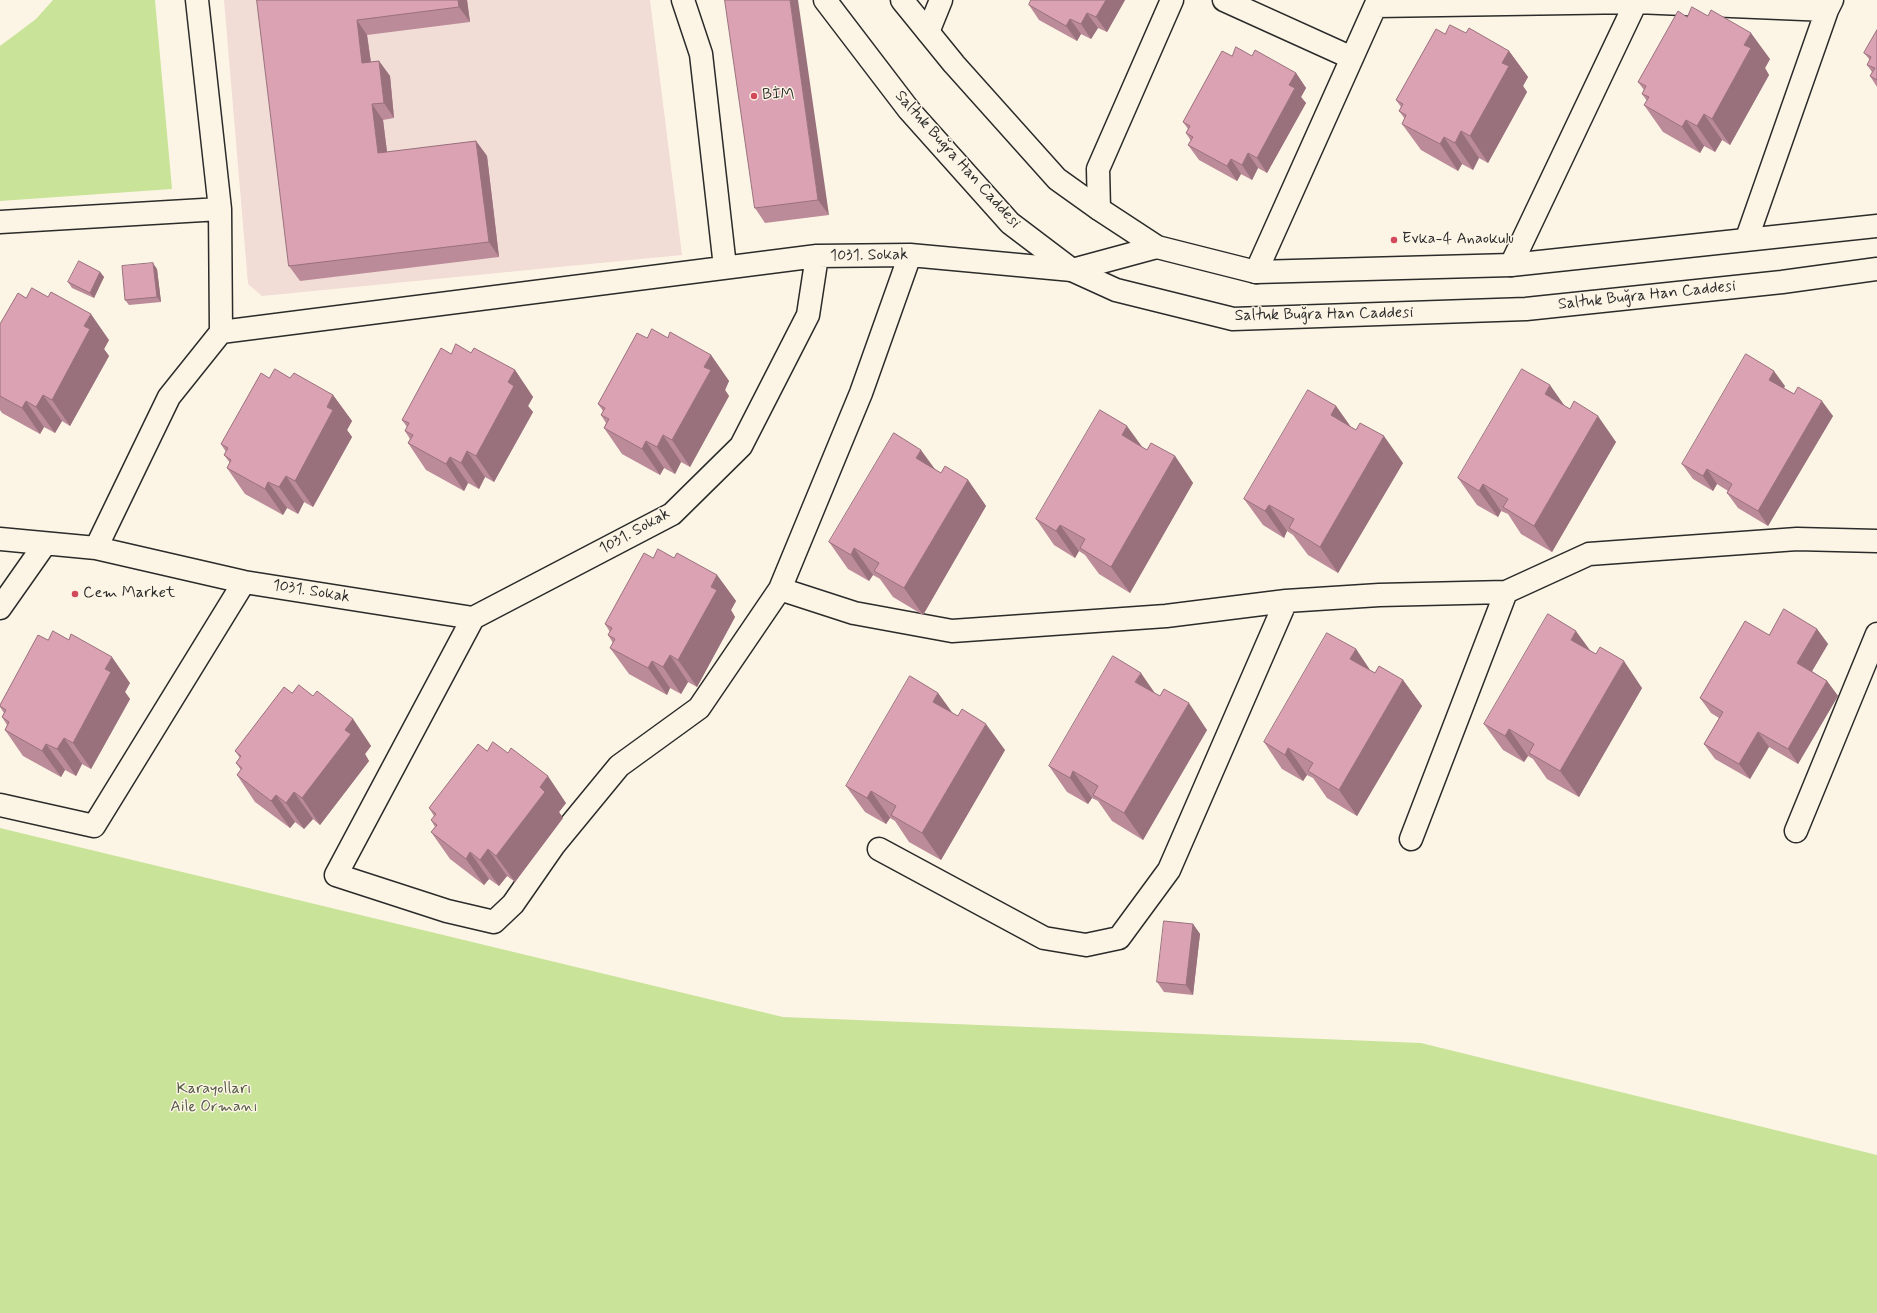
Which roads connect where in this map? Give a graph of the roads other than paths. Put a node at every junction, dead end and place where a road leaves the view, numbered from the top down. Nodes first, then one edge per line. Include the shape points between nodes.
1 (198, 0) edge
2 (683, 0) edge
3 (825, 0) edge
4 (902, 0) edge
5 (941, 0) edge
6 (1172, 0) edge
7 (1224, 0) edge
8 (1636, 1) edge
9 (1377, 3) edge
10 (1830, 5) edge
11 (928, 32) junction
12 (1352, 58) junction
13 (220, 208) junction
14 (1099, 209) junction
15 (0, 222) edge
16 (1877, 226) edge
17 (1747, 238) junction
18 (1157, 247) junction
19 (910, 255) junction
20 (817, 256) junction
21 (1512, 265) junction
22 (725, 267) junction
23 (1877, 269) edge
24 (1072, 270) junction
25 (1256, 272) junction
26 (221, 332) junction
27 (0, 539) edge
28 (1877, 541) edge
29 (45, 544) junction
30 (96, 548) junction
31 (244, 582) junction
32 (780, 589) junction
33 (1506, 592) junction
34 (1286, 602) junction
35 (0, 608) edge
36 (473, 618) junction
37 (1877, 634) edge
38 (0, 805) edge
39 (1796, 831) dead end
40 (1411, 839) dead end
41 (879, 850) dead end

1 - 13 street
2 - 22 street via 701,54
3 - 24 street, Saltuk Buğra Han Caddesi via 909,110 1010,223
4 - 11 street
5 - 11 street
6 - 14 street via 1098,169
7 - 12 street
8 - 9 street
8 - 10 street
8 - 21 street
9 - 12 street
10 - 17 street
11 - 14 street via 1057,179
12 - 25 street
13 - 15 street
13 - 26 street
14 - 18 street
16 - 17 street
17 - 21 street
18 - 24 street, 1031. Sokak
18 - 25 street
19 - 20 street, 1031. Sokak
19 - 24 street, 1031. Sokak
19 - 32 street via 861,393
20 - 22 street
20 - 36 street, 1031. Sokak via 808,315 741,446 672,514
21 - 25 street
22 - 26 street
23 - 24 street, Saltuk Buğra Han Caddesi via 1782,282 1526,309 1233,319 1116,290
26 - 30 street via 169,397
27 - 29 street, 1031. Sokak
28 - 33 street via 1797,539 1588,554
29 - 30 street, 1031. Sokak
29 - 35 street
30 - 31 street, 1031. Sokak
31 - 36 street, 1031. Sokak
31 - 38 street via 94,826
32 - 34 street via 854,613 952,631 1166,616
32 - 36 street via 699,708 619,766 554,844 513,904 494,922 336,875
33 - 34 street via 1379,595
33 - 40 street
34 - 41 street via 1169,870 1118,938 1086,945 1044,938
37 - 39 street

